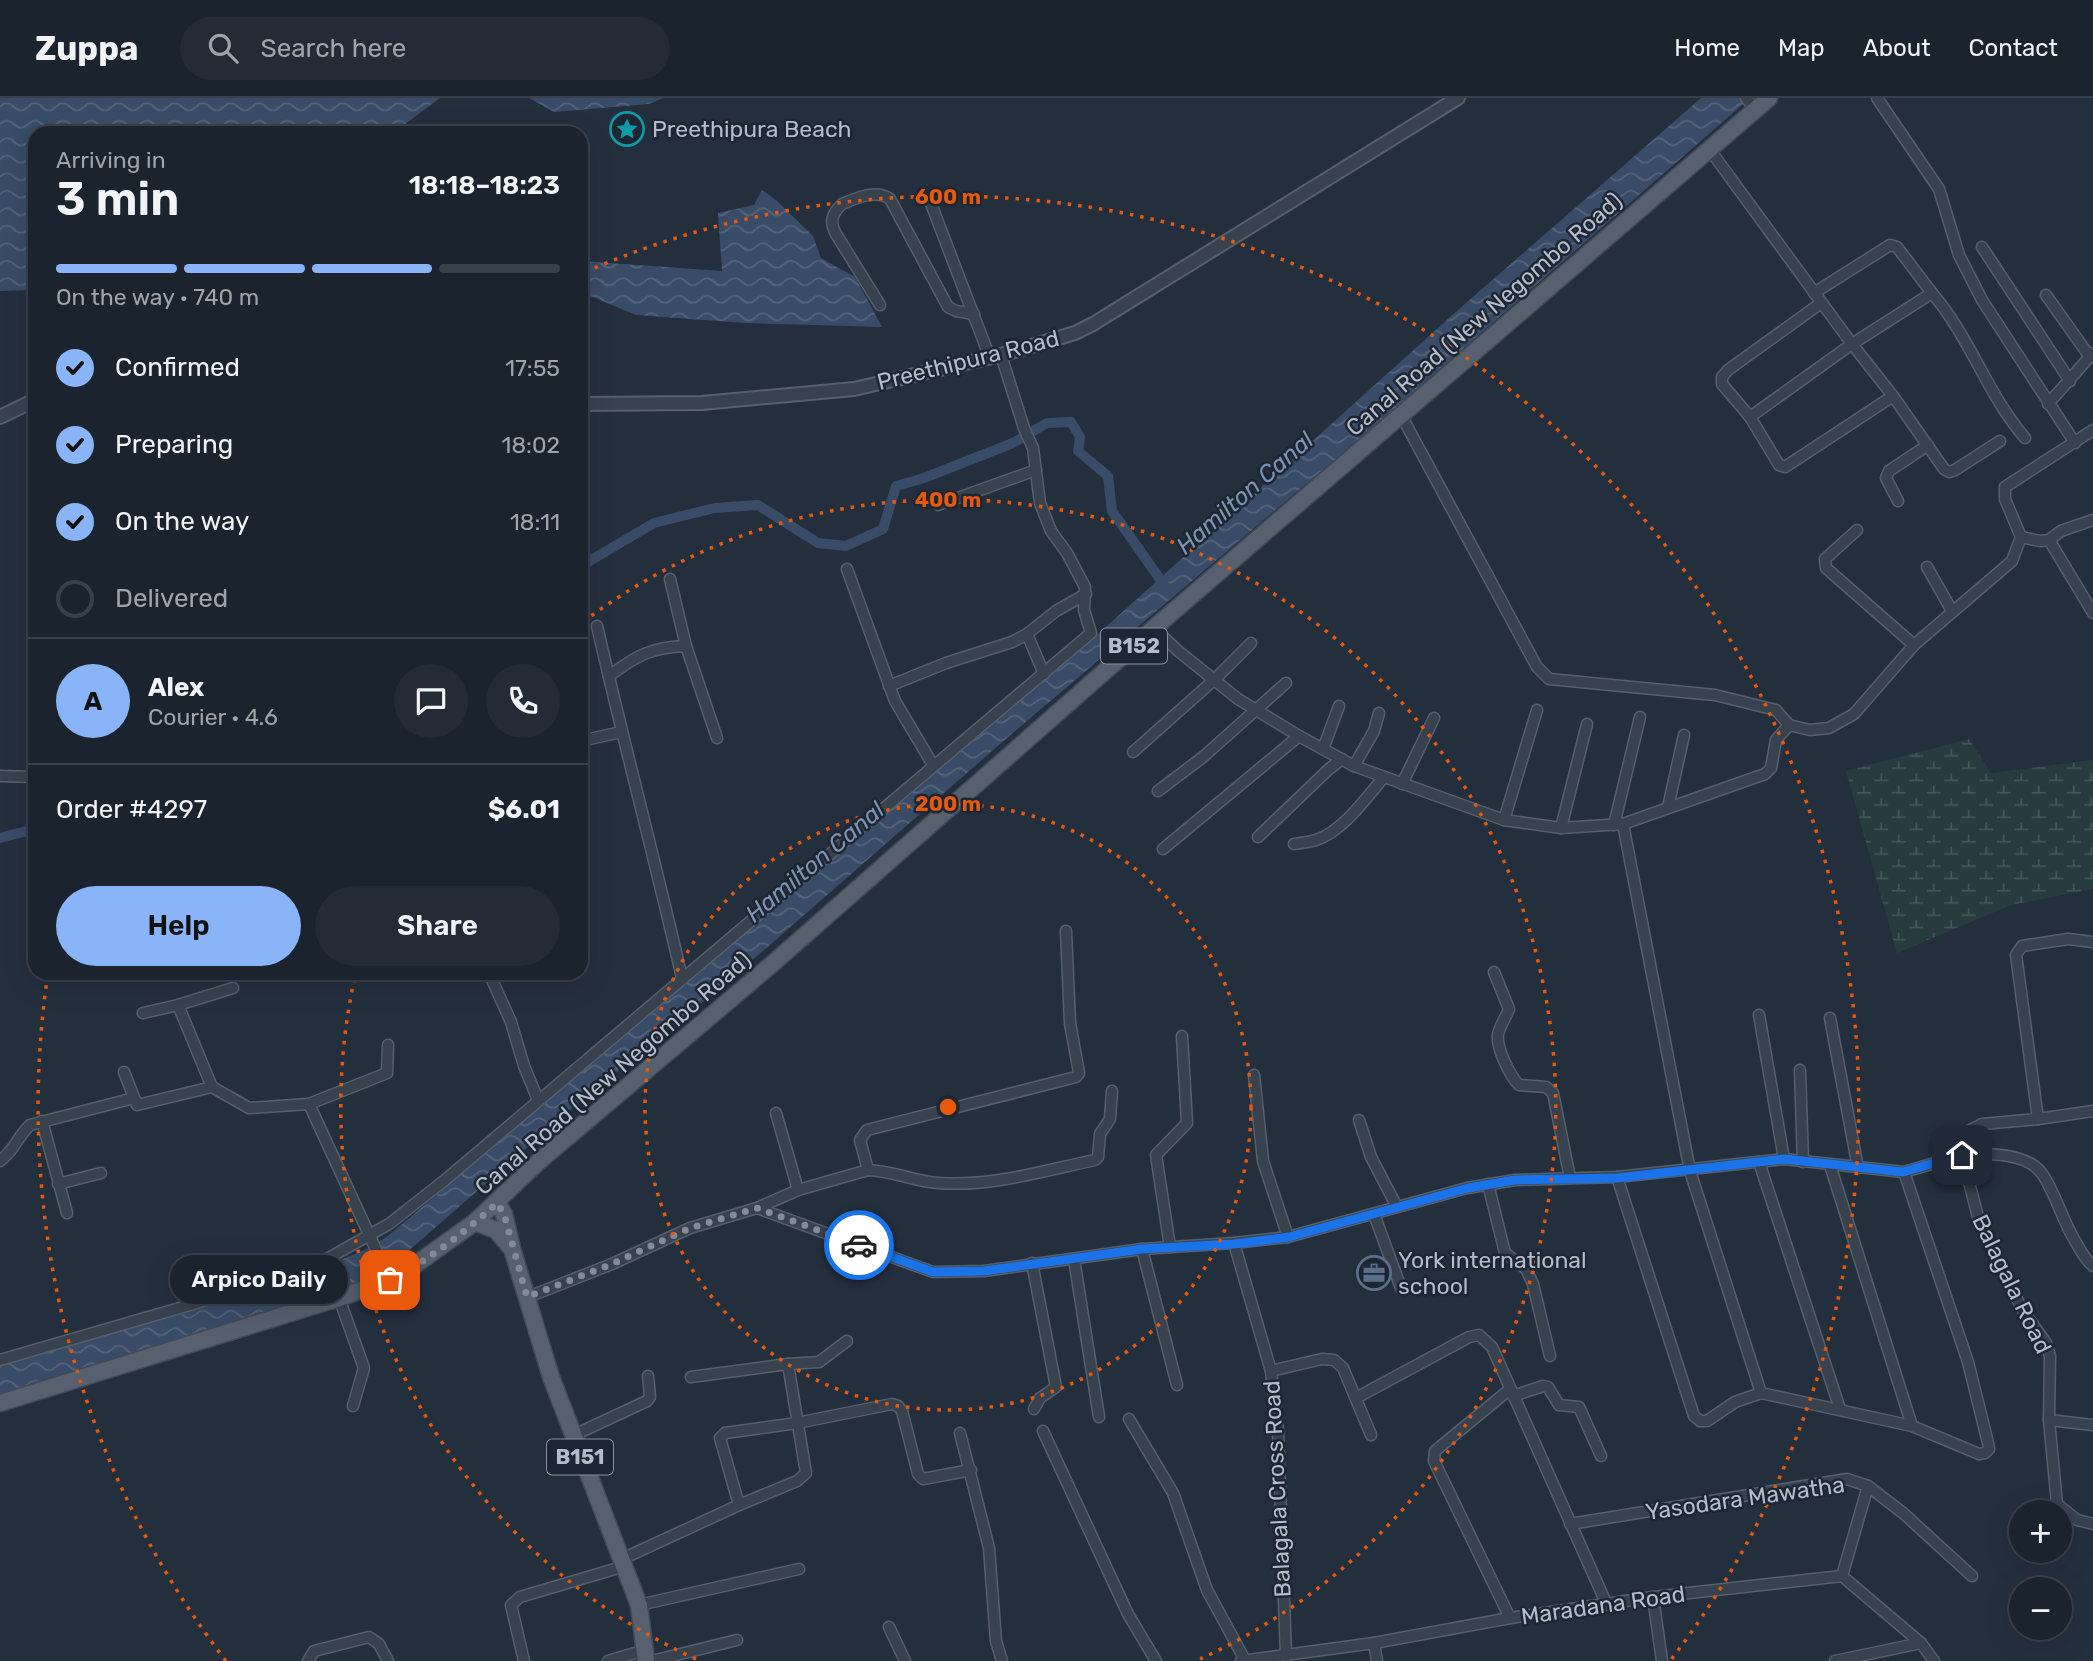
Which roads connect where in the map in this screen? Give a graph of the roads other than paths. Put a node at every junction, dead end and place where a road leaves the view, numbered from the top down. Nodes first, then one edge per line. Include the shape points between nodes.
1 (1458, 98) edge
2 (1769, 98) edge
3 (1877, 98) edge
4 (1751, 104) edge
5 (1710, 150) junction
6 (930, 201) dead end
7 (1982, 247) dead end
8 (1814, 293) junction
9 (1931, 293) junction
10 (2046, 295) dead end
11 (1821, 303) junction
12 (880, 305) dead end
13 (974, 314) junction
14 (1852, 344) junction
15 (2091, 355) edge
16 (996, 356) junction
17 (2070, 381) junction
18 (1893, 396) junction
19 (28, 403) edge
20 (588, 404) edge
21 (2048, 404) junction
22 (1401, 415) junction
23 (1750, 416) junction
24 (0, 417) edge
25 (2093, 430) edge
26 (2025, 438) dead end
27 (2000, 441) dead end
28 (2076, 443) junction
29 (1928, 445) junction
30 (1036, 470) junction
31 (1898, 501) dead end
32 (938, 505) dead end
33 (2093, 520) edge
34 (1857, 530) dead end
35 (2021, 537) junction
36 (2049, 540) junction
37 (1927, 566) dead end
38 (847, 569) dead end
39 (670, 579) dead end
40 (1086, 594) junction
41 (1952, 611) junction
42 (2093, 612) edge
43 (597, 626) dead end
44 (1154, 628) junction
45 (1027, 634) junction
46 (1251, 643) dead end
47 (1914, 645) junction
48 (686, 646) junction
49 (1044, 674) junction
50 (609, 676) junction
51 (1214, 680) junction
52 (1286, 684) dead end
53 (889, 686) junction
54 (1339, 706) dead end
55 (1257, 710) junction
56 (1537, 710) dead end
57 (1380, 713) dead end
58 (1640, 717) dead end
59 (1434, 718) dead end
60 (1587, 724) dead end
61 (1790, 725) junction
62 (621, 732) junction
63 (1685, 735) dead end
64 (1299, 736) junction
65 (718, 738) dead end
66 (588, 739) edge
67 (1323, 749) junction
68 (1133, 752) dead end
69 (1342, 759) junction
70 (933, 765) junction
71 (1354, 766) junction
72 (0, 776) edge
73 (28, 777) edge
74 (1384, 777) junction
75 (1402, 784) junction
76 (1158, 791) dead end
77 (1668, 807) junction
78 (1504, 820) junction
79 (1619, 825) junction
80 (1561, 828) junction
81 (1258, 837) dead end
82 (1294, 844) dead end
83 (1163, 849) dead end
84 (1066, 931) dead end
85 (2093, 943) edge
86 (1494, 972) dead end
87 (682, 978) junction
88 (492, 980) edge
89 (233, 988) dead end
90 (178, 1004) junction
91 (143, 1013) dead end
92 (1759, 1015) dead end
93 (1830, 1018) dead end
94 (1182, 1036) dead end
95 (388, 1045) dead end
96 (1800, 1070) dead end
97 (124, 1072) dead end
98 (1254, 1075) dead end
99 (212, 1087) junction
100 (1112, 1091) dead end
101 (134, 1098) junction
102 (538, 1100) junction
103 (309, 1104) junction
104 (2093, 1111) edge
105 (776, 1113) dead end
106 (1359, 1119) dead end
107 (2038, 1119) junction
108 (42, 1121) junction
109 (1962, 1155) junction
110 (1784, 1159) junction
111 (0, 1161) edge
112 (1803, 1161) junction
113 (1759, 1162) junction
114 (1830, 1165) junction
115 (1858, 1168) junction
116 (868, 1170) junction
117 (1690, 1171) junction
118 (100, 1172) dead end
119 (1903, 1172) junction
120 (1570, 1178) junction
121 (1617, 1178) junction
122 (58, 1184) junction
123 (1488, 1184) junction
124 (798, 1190) junction
125 (497, 1203) junction
126 (1397, 1207) junction
127 (757, 1208) junction
128 (67, 1213) dead end
129 (1374, 1214) junction
130 (475, 1222) junction
131 (1289, 1237) junction
132 (370, 1238) junction
133 (1234, 1244) junction
134 (1170, 1247) junction
135 (1142, 1249) junction
136 (513, 1252) junction
137 (1074, 1259) junction
138 (1032, 1263) junction
139 (2093, 1266) edge
140 (387, 1275) junction
141 (1401, 1288) dead end
142 (527, 1297) junction
143 (339, 1298) junction
144 (847, 1341) dead end
145 (1550, 1356) dead end
146 (0, 1360) edge
147 (788, 1364) junction
148 (1271, 1371) junction
149 (648, 1376) dead end
150 (691, 1377) dead end
151 (1177, 1385) dead end
152 (1511, 1392) junction
153 (1761, 1393) junction
154 (1356, 1398) junction
155 (0, 1403) edge
156 (352, 1406) dead end
157 (1034, 1409) dead end
158 (1840, 1409) junction
159 (1099, 1417) dead end
160 (1129, 1419) dead end
161 (2049, 1420) junction
162 (797, 1423) junction
163 (2093, 1424) edge
164 (1912, 1426) junction
165 (1043, 1431) dead end
166 (960, 1433) dead end
167 (1371, 1435) dead end
168 (572, 1436) junction
169 (1601, 1456) dead end
170 (971, 1470) junction
171 (1868, 1486) junction
172 (739, 1505) junction
173 (1570, 1524) junction
174 (2093, 1524) edge
175 (623, 1562) junction
176 (799, 1569) dead end
177 (1842, 1576) junction
178 (1972, 1576) dead end
179 (1653, 1597) junction
180 (639, 1605) junction
181 (1607, 1605) junction
182 (1510, 1618) junction
183 (889, 1627) dead end
184 (737, 1640) dead end
185 (1374, 1643) junction
186 (1921, 1643) junction
187 (1286, 1656) junction
188 (648, 1657) edge
189 (308, 1661) edge
190 (388, 1661) edge
191 (524, 1661) edge
192 (608, 1661) edge
193 (905, 1661) edge
194 (1003, 1661) edge
195 (1156, 1661) edge
196 (1243, 1661) edge
197 (1377, 1661) edge
198 (1662, 1661) edge
199 (1835, 1661) edge
200 (1934, 1661) edge

1 - 16 street, Preethipura Road via 1093,324
2 - 4 main road, Canal Road (New Negombo Road) / B152
3 - 21 street via 1939,189 1959,255
4 - 5 main road, Canal Road (New Negombo Road) / B152
5 - 8 street
5 - 22 main road, Canal Road (New Negombo Road) / B152
6 - 13 street
7 - 17 street
8 - 9 street via 1890,245 1897,247
8 - 11 street
9 - 14 street
9 - 26 street via 1950,314 2002,407
10 - 15 street
11 - 14 street
11 - 23 street via 1722,377 1722,384
12 - 13 street via 831,219 842,204 878,194 890,199 948,307
13 - 16 street
14 - 18 street
14 - 23 street
15 - 17 street
16 - 20 street, Preethipura Road via 854,389 702,403
16 - 30 street via 1033,448
17 - 21 street
18 - 23 street via 1785,467 1779,465
18 - 29 street
19 - 24 street
21 - 28 street
22 - 44 main road, Canal Road (New Negombo Road) / B152
22 - 61 street via 1536,667 1549,678 1715,695 1776,710
25 - 28 street
27 - 29 street via 1949,472
28 - 35 street via 2004,487
29 - 31 street via 1889,471 1886,478
30 - 32 street
30 - 40 street via 1040,503 1051,531
33 - 36 street
34 - 47 street via 1825,559 1826,568
35 - 36 street
35 - 41 street via 2012,561
36 - 42 street
37 - 41 street
38 - 53 street
39 - 48 street
40 - 45 street
40 - 49 street via 1084,610 1091,633
41 - 47 street
43 - 50 street
44 - 51 street
44 - 125 main road, Canal Road (New Negombo Road) / B152 via 771,965 537,1163
45 - 49 street
45 - 53 street
46 - 51 street
47 - 61 street via 1854,714 1829,728
48 - 50 street via 661,646
48 - 65 street
49 - 70 street
50 - 62 street
51 - 55 street
51 - 68 street
52 - 55 street
53 - 70 street
54 - 67 street
55 - 64 street
55 - 76 street
56 - 78 street
57 - 71 street
58 - 79 street
59 - 75 street
60 - 80 street
61 - 77 street via 1776,740 1771,768 1765,774
62 - 66 street
62 - 87 street
63 - 77 street
64 - 67 street
64 - 83 street
67 - 69 street
69 - 71 street
69 - 81 street
70 - 87 street
71 - 74 street
72 - 73 street
74 - 75 street
74 - 82 street via 1334,829 1318,840
75 - 78 street
77 - 79 street
78 - 80 street
79 - 80 street
79 - 117 street
84 - 116 street via 1076,1077 867,1130 859,1139
85 - 107 street via 2068,939 2022,946 2016,956
86 - 120 street via 1509,1009 1497,1037 1504,1060 1519,1085 1546,1087 1553,1093
87 - 102 street
88 - 102 street
89 - 90 street
90 - 91 street
90 - 99 street
92 - 110 street
93 - 115 street
94 - 134 street via 1186,1123 1156,1155
95 - 103 street via 387,1073
96 - 112 street
97 - 101 street
98 - 131 street via 1263,1161
99 - 101 street via 137,1105
99 - 103 street via 249,1108
100 - 116 street via 1110,1119 1100,1134 1095,1160 985,1182 936,1183
101 - 108 street
102 - 132 street
103 - 132 street
104 - 107 street
105 - 124 street
106 - 126 street via 1371,1157
107 - 109 street via 1982,1124 1966,1132
108 - 111 street via 30,1125
108 - 122 street
109 - 119 street
109 - 139 street via 1986,1153 2030,1162 2042,1174 2068,1229
109 - 161 street, Balagala Road via 1979,1220 1999,1266 2046,1343
110 - 112 street
110 - 113 street
112 - 114 street
113 - 117 street
113 - 158 street
114 - 115 street
114 - 164 street
115 - 119 street
116 - 124 street
117 - 121 street
117 - 153 street
118 - 122 street
119 - 164 street via 1968,1362 1989,1449 1979,1454
120 - 121 street
120 - 123 street
121 - 153 street via 1694,1416 1707,1420 1735,1402
122 - 128 street
123 - 126 street
123 - 145 street via 1505,1253 1525,1269 1533,1284
124 - 127 street
125 - 130 main road, Canal Road (New Negombo Road) / B152
125 - 136 main road, B151
126 - 129 street
127 - 138 street via 933,1272 984,1271
127 - 142 street via 690,1228
129 - 131 street
129 - 141 street
130 - 136 main road, B151 via 496,1230
130 - 140 main road, Canal Road (New Negombo Road) / B152 via 408,1270
131 - 133 street
132 - 140 street
132 - 146 street via 325,1260 190,1305
133 - 134 street
133 - 148 street, Balagala Cross Road
134 - 135 street
135 - 137 street
135 - 151 street
136 - 142 main road, B151
137 - 138 street
137 - 159 street
138 - 157 street via 1056,1381 1056,1387 1040,1398
140 - 143 main road, Canal Road (New Negombo Road) / B152
142 - 168 main road, B151
143 - 155 main road, Canal Road (New Negombo Road) / B152
143 - 156 street via 364,1368
144 - 147 street via 819,1362
147 - 150 street
147 - 162 street
148 - 154 street via 1334,1360 1343,1368
148 - 187 street, Balagala Cross Road via 1278,1430
149 - 168 street via 647,1401
152 - 154 street via 1492,1347 1479,1335
152 - 169 street via 1544,1386 1559,1405 1579,1407
152 - 173 street
152 - 182 street via 1436,1451 1434,1461
153 - 158 street
154 - 167 street
158 - 164 street
160 - 196 street via 1173,1493 1207,1590
161 - 163 street
161 - 174 street, Balagala Road via 2057,1504 2077,1520
162 - 170 street via 892,1404 902,1411 923,1479
162 - 172 street via 806,1473
162 - 172 street via 722,1434
165 - 195 street via 1128,1614
166 - 170 street
168 - 175 main road, B151
170 - 194 street via 989,1548 996,1641
171 - 173 street, Yasodara Mawatha via 1847,1479
171 - 177 street, Yasodara Mawatha
171 - 178 street
172 - 175 street
173 - 181 street
175 - 180 main road, B151
175 - 191 street via 520,1597 511,1605
176 - 180 street
177 - 179 street, Maradana Road
177 - 186 street
179 - 181 street, Maradana Road
179 - 198 street
180 - 188 main road, B151
181 - 182 street, Maradana Road
182 - 185 street, Maradana Road
183 - 193 street
184 - 188 street
185 - 187 street, Maradana Road
185 - 197 street
186 - 199 street
186 - 200 street
187 - 196 street, Maradana Road
188 - 192 street
189 - 190 street via 314,1651 369,1637

